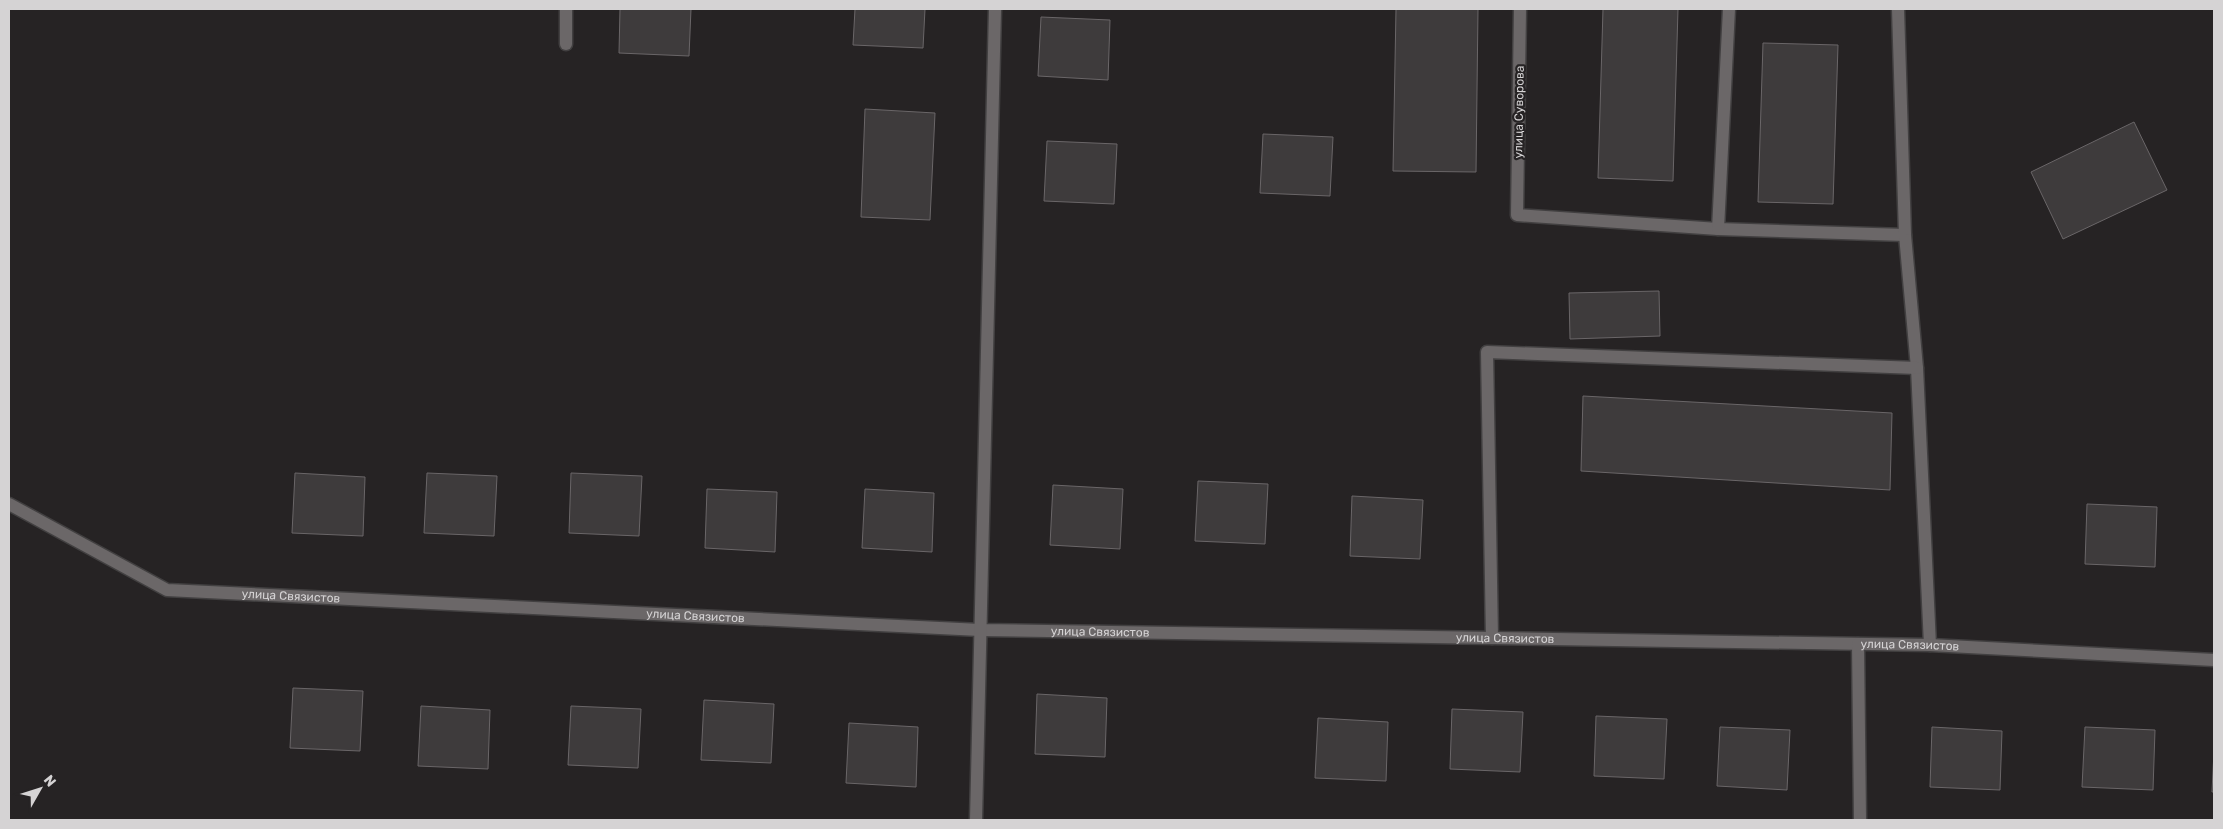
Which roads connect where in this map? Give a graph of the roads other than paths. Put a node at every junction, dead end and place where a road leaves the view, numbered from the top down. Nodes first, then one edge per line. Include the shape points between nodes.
1 (566, 9) edge
2 (995, 9) edge
3 (1520, 9) edge
4 (1729, 9) edge
5 (1898, 9) edge
6 (566, 44) dead end
7 (1718, 229) junction
8 (1906, 235) junction
9 (1917, 368) junction
10 (9, 504) edge
11 (980, 630) junction
12 (1492, 638) junction
13 (1858, 644) junction
14 (1930, 645) junction
15 (2214, 660) edge
16 (976, 820) edge
17 (1860, 820) edge

1 - 6 street
2 - 11 street
3 - 7 street, улица Суворова via 1517,215
4 - 7 street
5 - 8 street
7 - 8 street
8 - 9 street
9 - 12 street via 1487,352
9 - 14 street
10 - 11 street, улица Связистов via 167,590
11 - 12 street, улица Связистов
11 - 16 street
12 - 13 street, улица Связистов
13 - 14 street, улица Связистов
13 - 17 street
14 - 15 street, улица Связистов

